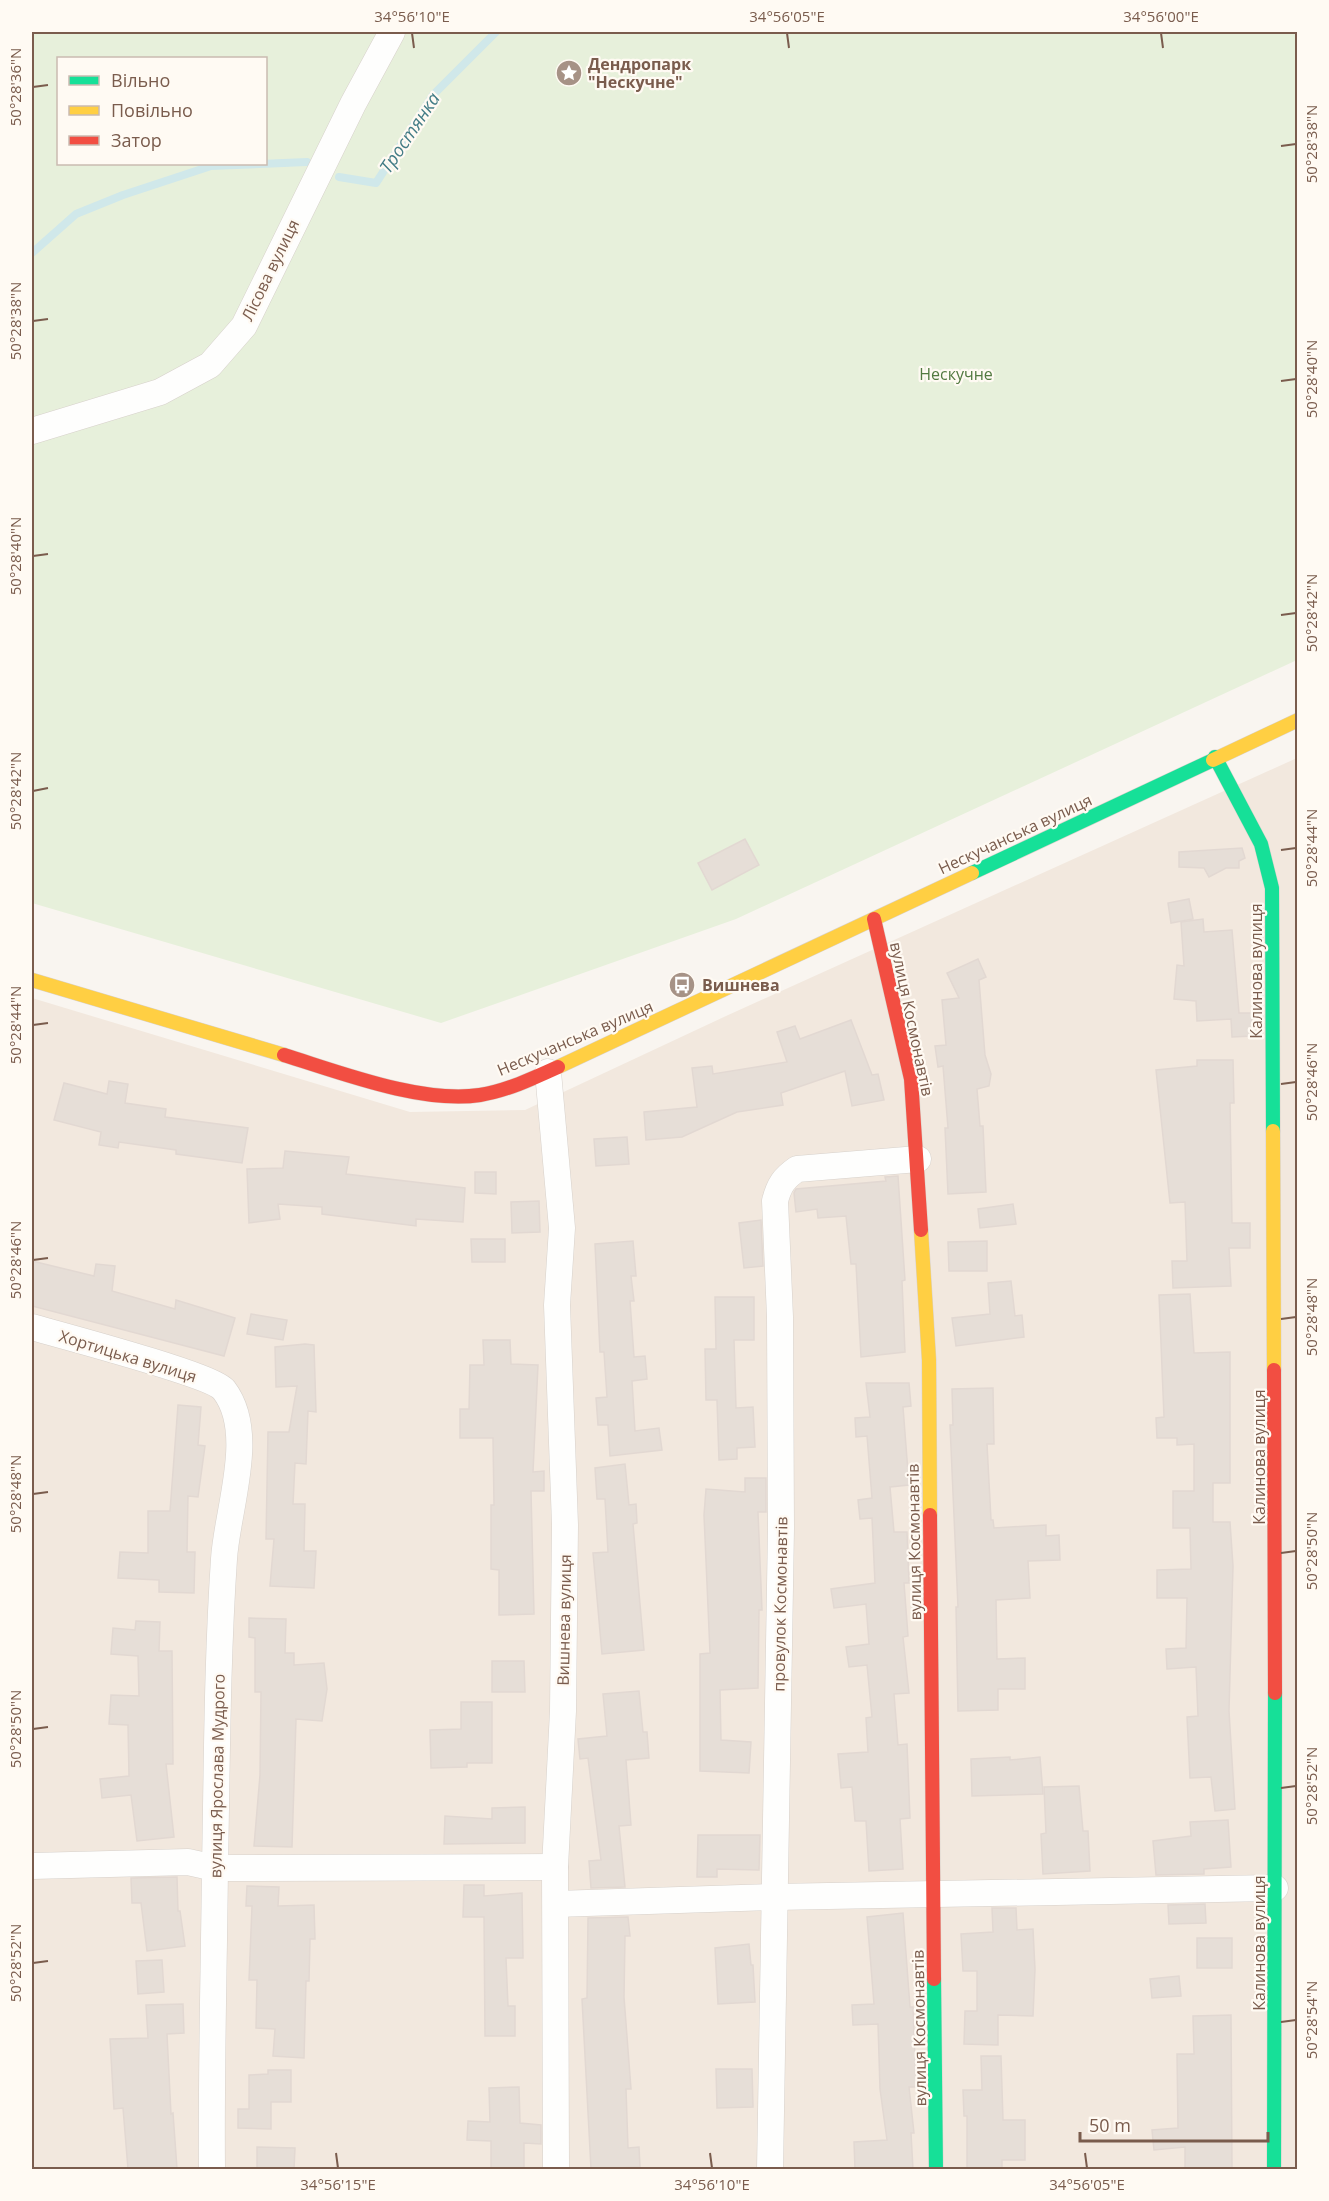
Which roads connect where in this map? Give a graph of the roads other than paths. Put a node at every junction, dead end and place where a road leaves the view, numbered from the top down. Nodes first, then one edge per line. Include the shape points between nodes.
1 (392, 32) edge
2 (32, 431) edge
3 (1298, 720) edge
4 (1215, 757) junction
5 (874, 919) junction
6 (32, 980) edge
7 (548, 1072) junction
8 (918, 1159) junction
9 (32, 1327) edge
10 (223, 1387) joint
11 (32, 1866) edge
12 (555, 1867) junction
13 (215, 1868) junction
14 (1275, 1888) junction
15 (933, 1895) junction
16 (774, 1897) junction
17 (556, 1904) junction
18 (212, 2169) edge
19 (556, 2169) edge
20 (770, 2169) edge
21 (936, 2169) edge
22 (1274, 2169) edge

1 - 2 street, Лісова вулиця via 243,326 210,365 160,392
3 - 4 street, Нескучанська вулиця
4 - 5 street, Нескучанська вулиця
4 - 14 street, Калинова вулиця via 1262,844 1272,888
5 - 7 street, Нескучанська вулиця
5 - 8 street, вулиця Космонавтів via 911,1079
6 - 7 street, Нескучанська вулиця via 376,1083 441,1095 480,1095
7 - 12 street, Вишнева вулиця via 562,1228 557,1305 565,1525
8 - 15 street, вулиця Космонавтів via 929,1360
8 - 16 street, провулок Космонавтів via 797,1169 782,1182 775,1201 782,1528
9 - 10 street, Хортицька вулиця via 190,1372
10 - 13 street, вулиця Ярослава Мудрого via 235,1409 239,1439 224,1556 216,1728
11 - 13 street via 188,1862
12 - 13 street
12 - 17 street, Вишнева вулиця
13 - 18 street, вулиця Ярослава Мудрого
14 - 15 street
14 - 22 street, Калинова вулиця
15 - 16 street
15 - 21 street, вулиця Космонавтів
16 - 17 street
16 - 20 street, провулок Космонавтів
17 - 19 street, Вишнева вулиця

